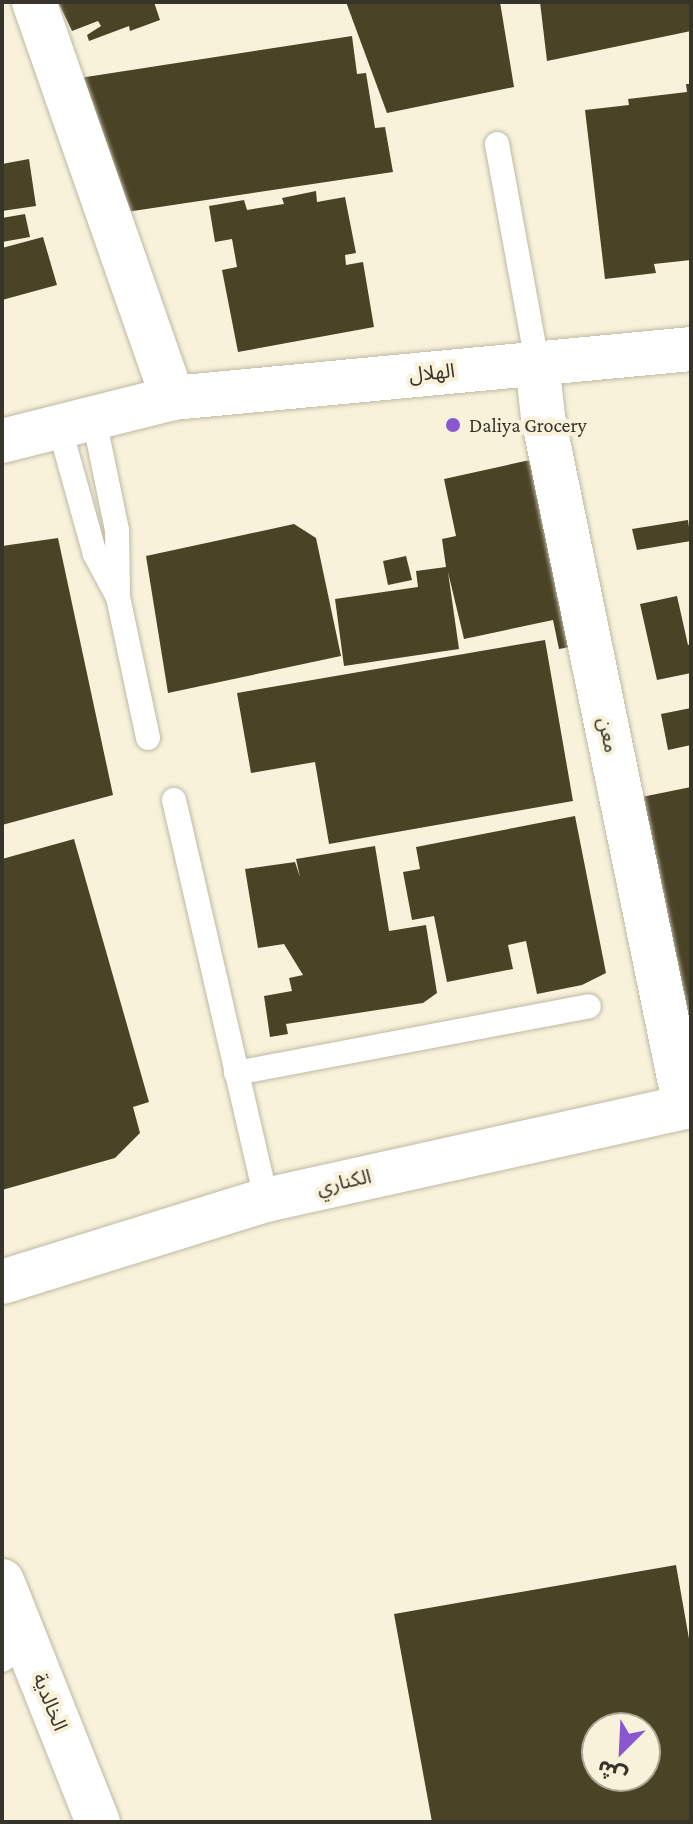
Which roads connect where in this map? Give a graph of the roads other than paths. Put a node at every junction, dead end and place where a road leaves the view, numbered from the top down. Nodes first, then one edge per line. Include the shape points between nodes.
1 (34, 2) edge
2 (497, 144) dead end
3 (691, 349) edge
4 (537, 362) junction
5 (173, 398) junction
6 (77, 424) junction
7 (2, 441) edge
8 (118, 597) junction
9 (148, 738) dead end
10 (174, 800) dead end
11 (589, 1006) dead end
12 (236, 1073) junction
13 (688, 1106) edge
14 (266, 1200) junction
15 (2, 1282) edge
16 (2, 1581) edge
17 (15, 1652) edge
18 (98, 1822) edge

1 - 5 street
2 - 4 lane
3 - 4 street, الهلال
4 - 5 street, الهلال
4 - 13 street, معن via 546,432
5 - 6 street, الهلال
6 - 7 street, الهلال
6 - 8 lane via 95,554
6 - 8 lane via 117,530
8 - 9 lane
10 - 12 lane
11 - 12 lane
12 - 14 lane
13 - 14 street, الكناري
14 - 15 street, الكناري
16 - 17 street, الخالدية
17 - 18 street, الخالدية

